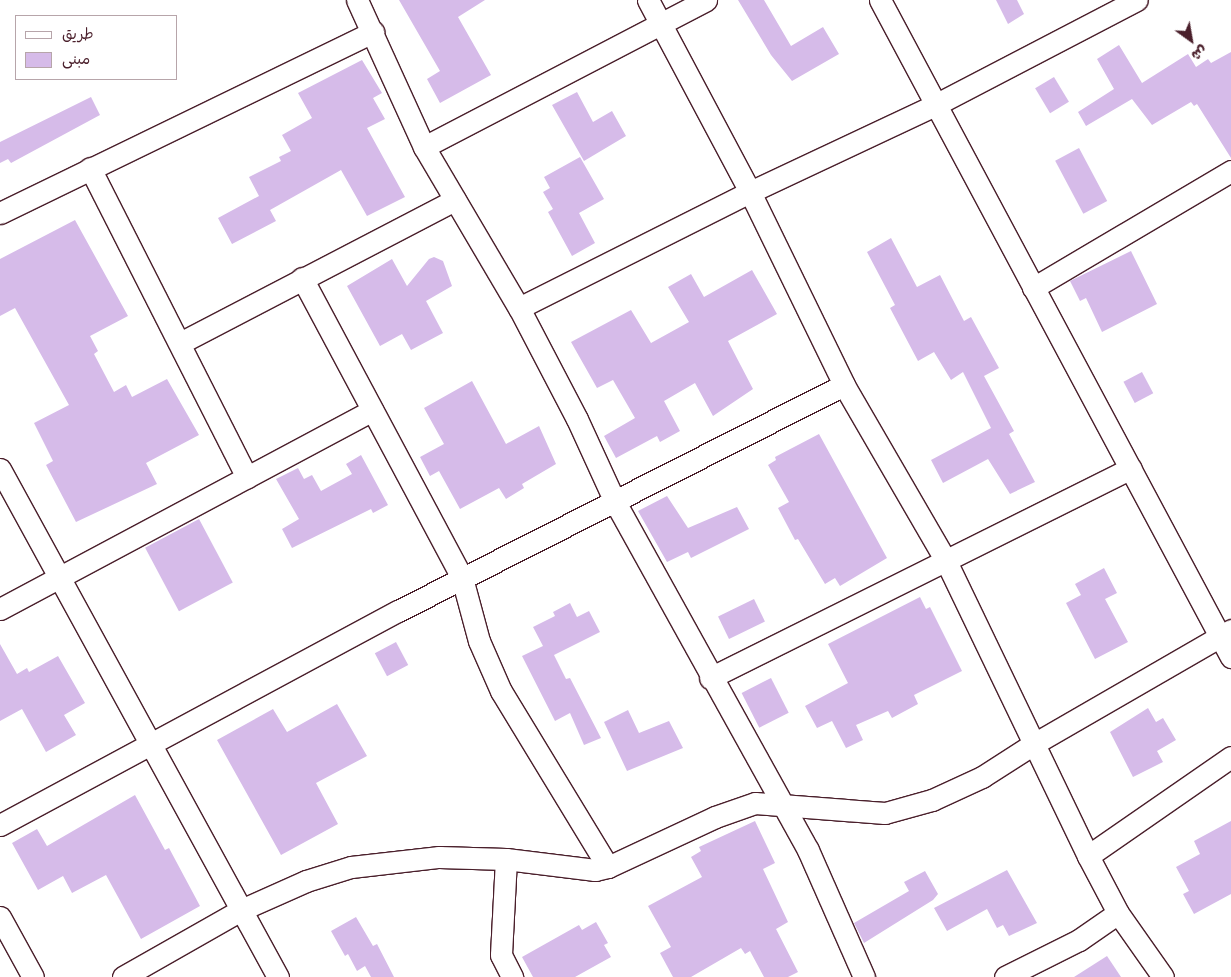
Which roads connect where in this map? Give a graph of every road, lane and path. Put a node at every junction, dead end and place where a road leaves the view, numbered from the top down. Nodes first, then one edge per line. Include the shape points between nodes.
1 (357, 0) edge
2 (648, 0) edge
3 (706, 0) edge
4 (880, 0) edge
5 (1137, 0) edge
6 (1110, 6) edge
7 (661, 24) junction
8 (373, 32) junction
9 (937, 104) junction
10 (424, 147) junction
11 (90, 168) junction
12 (1231, 171) edge
13 (750, 192) junction
14 (455, 200) junction
15 (0, 213) edge
16 (302, 278) junction
17 (1033, 288) junction
18 (518, 308) junction
19 (180, 342) junction
20 (844, 385) junction
21 (372, 410) junction
22 (1131, 468) junction
23 (0, 469) edge
24 (247, 477) junction
25 (614, 500) junction
26 (945, 559) junction
27 (60, 577) junction
28 (462, 578) junction
29 (0, 609) edge
30 (1225, 632) edge
31 (1231, 657) edge
32 (710, 678) junction
33 (152, 745) junction
34 (1032, 745) junction
35 (1231, 758) edge
36 (782, 805) junction
37 (0, 824) edge
38 (1088, 856) junction
39 (506, 859) junction
40 (608, 867) junction
41 (241, 910) junction
42 (1118, 913) junction
43 (0, 918) edge
44 (862, 976) edge
45 (33, 977) edge
46 (123, 977) edge
47 (278, 977) edge
48 (512, 977) edge
49 (1005, 977) edge
50 (1163, 977) edge

1 - 8 street
2 - 7 street
3 - 7 street
4 - 9 street
5 - 6 street
6 - 9 street
7 - 10 street
7 - 13 street
8 - 10 street
8 - 11 street
9 - 13 street
9 - 17 street
10 - 14 street
11 - 15 street
11 - 19 street
12 - 17 street
13 - 18 street
13 - 20 street
14 - 16 street
14 - 18 street
16 - 19 street
16 - 21 street
17 - 22 street
18 - 25 street via 577,420
19 - 24 street
20 - 25 street
20 - 26 street
21 - 24 street
21 - 28 street
22 - 26 street
22 - 30 street
23 - 27 street
24 - 27 street
25 - 28 street
25 - 32 street
26 - 32 street
26 - 34 street via 988,645
27 - 29 street
27 - 33 street
28 - 33 street
28 - 40 street via 479,641 501,692
30 - 31 street
30 - 34 street
32 - 36 street
33 - 37 street
33 - 41 street
34 - 36 street via 956,790 885,813
34 - 38 street
35 - 38 street
36 - 40 street via 766,802 741,806
36 - 44 street via 808,850
38 - 42 street
39 - 40 street via 582,869
39 - 41 street via 439,857 351,867 306,881
39 - 48 street via 501,955
41 - 46 street
41 - 47 street
42 - 49 street via 1079,940
42 - 50 street
43 - 45 street

